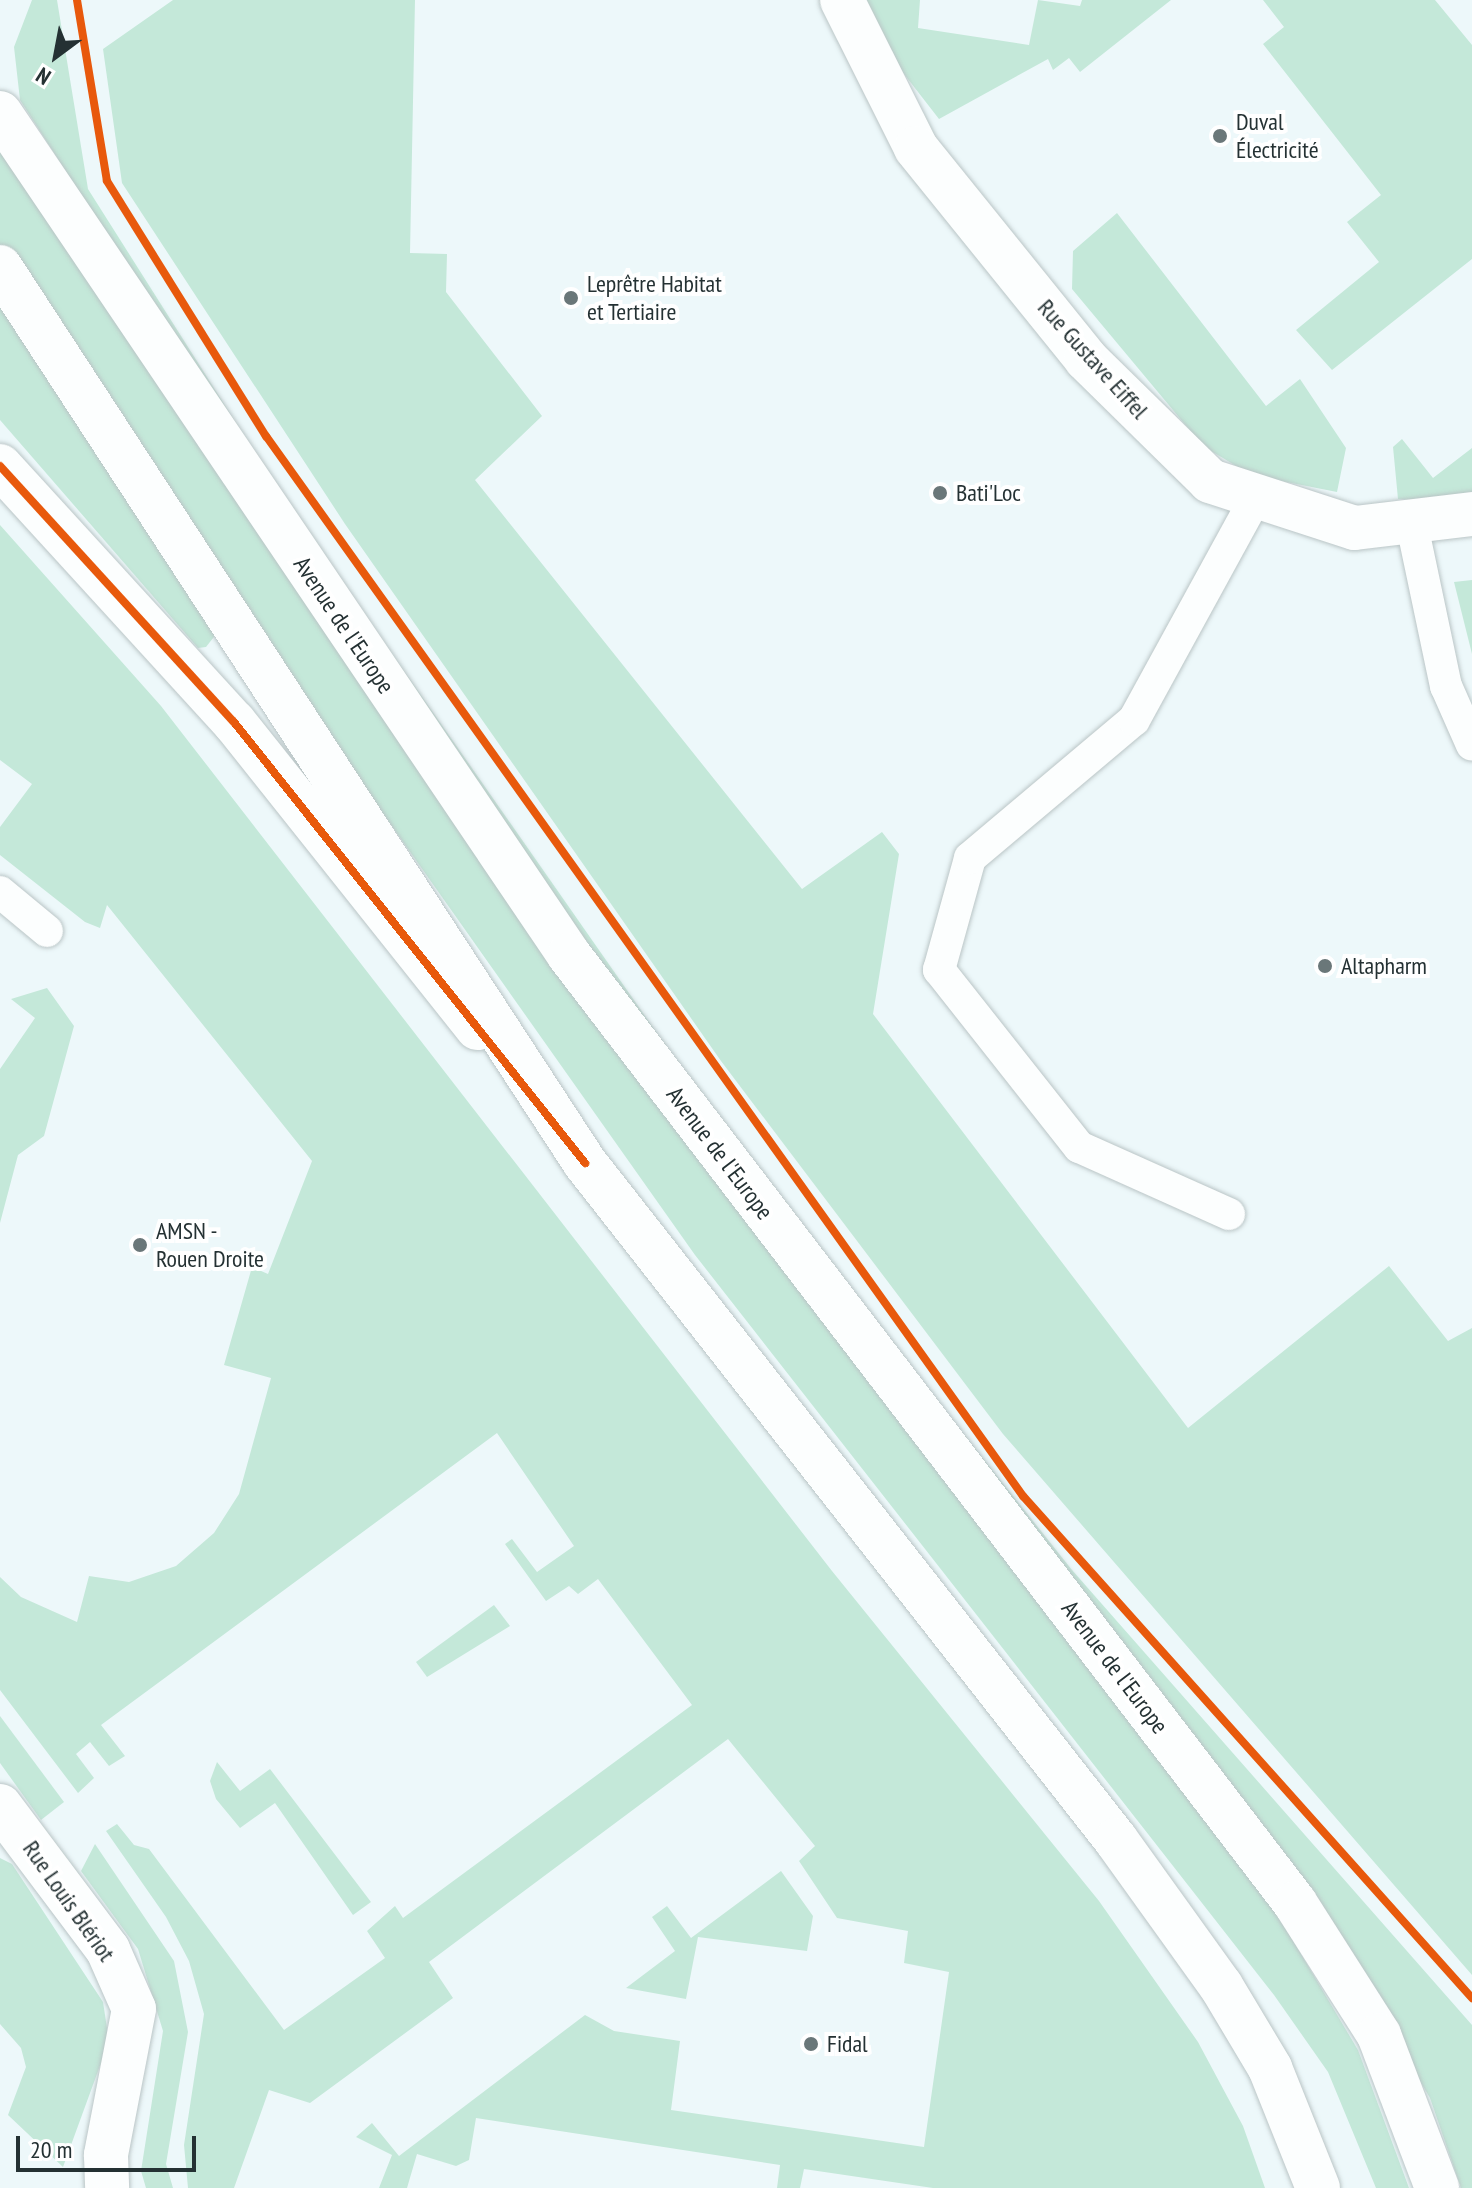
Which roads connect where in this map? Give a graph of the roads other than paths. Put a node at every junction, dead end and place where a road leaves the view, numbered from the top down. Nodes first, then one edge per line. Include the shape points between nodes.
1 (842, 0) edge
2 (0, 113) edge
3 (0, 267) edge
4 (0, 466) edge
5 (1255, 499) junction
6 (1472, 514) edge
7 (1412, 525) junction
8 (1472, 745) edge
9 (0, 892) edge
10 (47, 931) dead end
11 (585, 1163) junction
12 (1229, 1214) dead end
13 (0, 1806) edge
14 (107, 2188) edge
15 (1318, 2188) edge
16 (1437, 2188) edge

1 - 5 main road, Rue Gustave Eiffel via 916,148 1086,359 1210,481
2 - 16 main road, Avenue de l'Europe via 569,955 1295,1903 1379,2035
3 - 11 main road
4 - 11 main road via 234,722
5 - 7 main road, Rue Gustave Eiffel via 1355,528
5 - 12 lane via 1134,720 970,858 939,970 1079,1147
6 - 7 main road, Rue Gustave Eiffel
7 - 8 lane via 1446,686
9 - 10 lane
11 - 15 main road via 1116,1840 1221,1986 1270,2068
13 - 14 main road, Rue Louis Blériot via 108,1950 134,2009 106,2155

